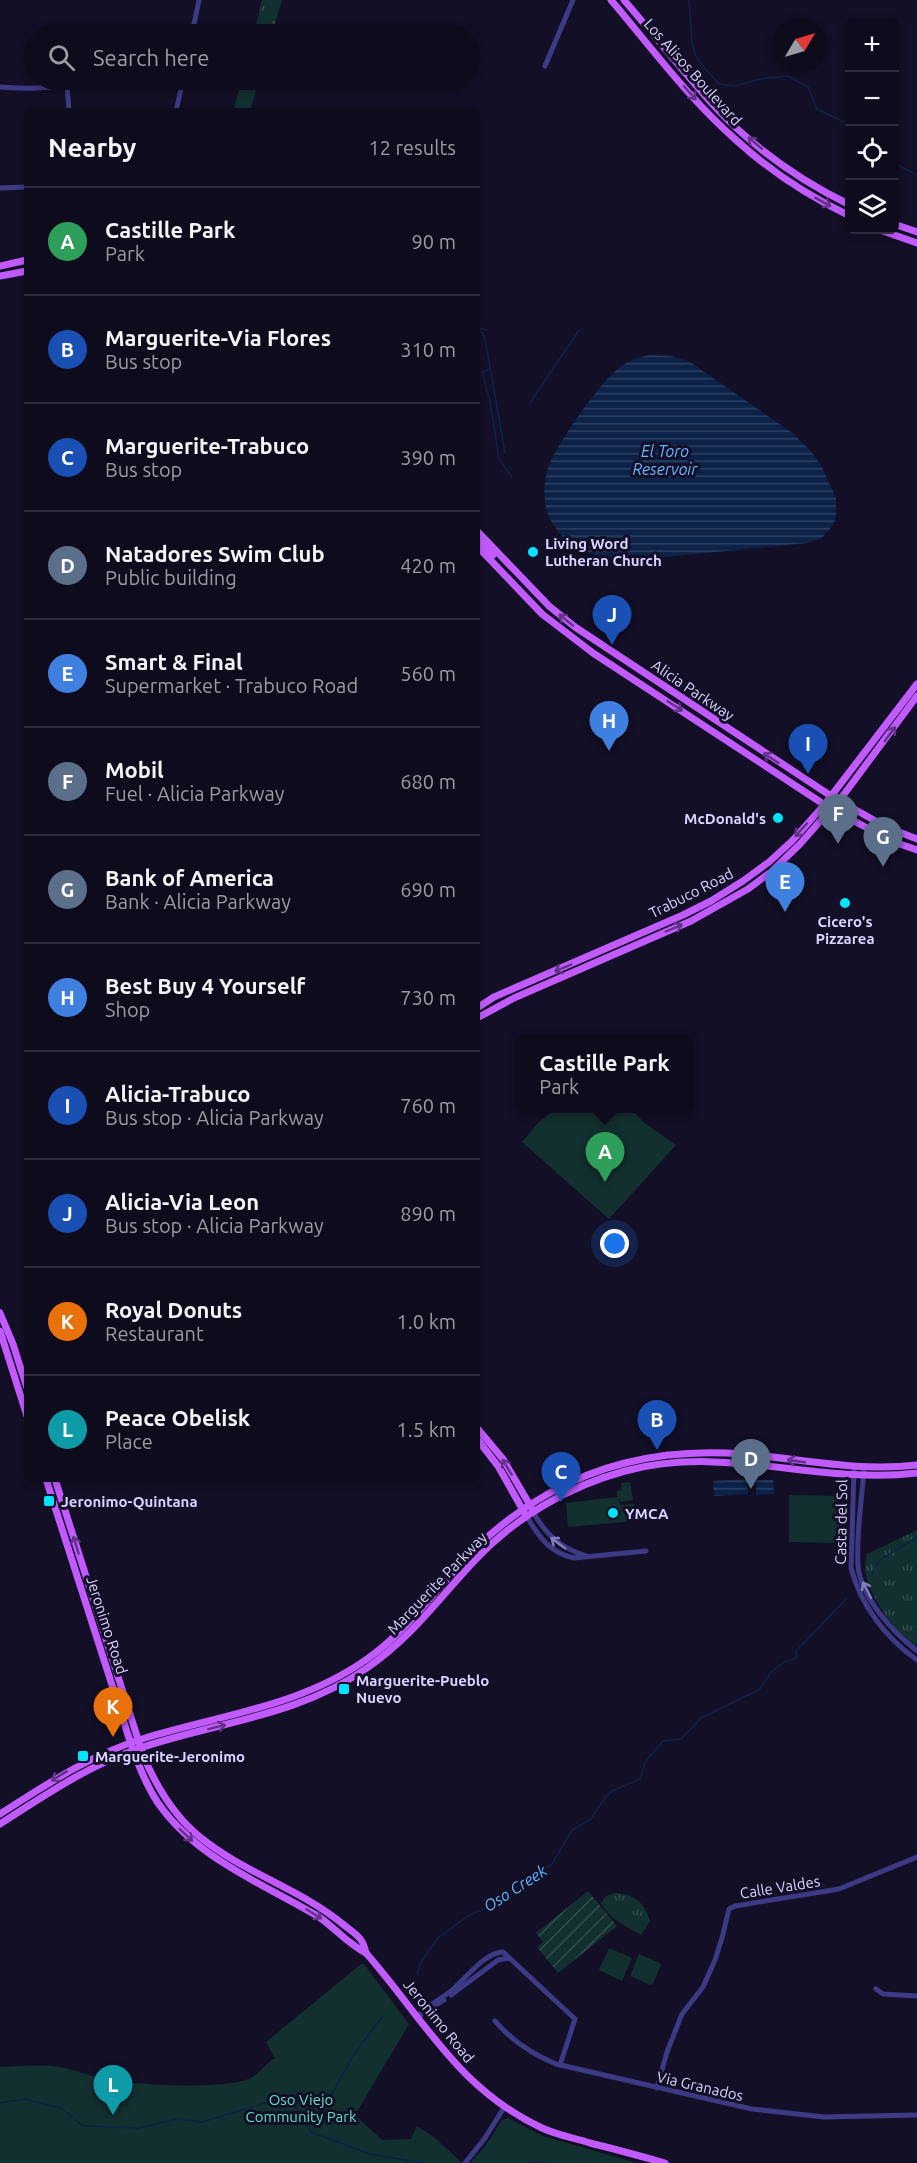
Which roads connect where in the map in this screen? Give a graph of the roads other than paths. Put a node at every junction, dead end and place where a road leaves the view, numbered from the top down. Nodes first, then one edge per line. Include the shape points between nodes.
1 (199, 0) edge
2 (573, 0) edge
3 (611, 0) edge
4 (624, 0) edge
5 (194, 24) edge
6 (545, 66) dead end
7 (24, 86) edge
8 (0, 87) edge
9 (67, 90) edge
10 (181, 90) edge
11 (69, 108) edge
12 (177, 108) edge
13 (24, 187) edge
14 (0, 188) edge
15 (845, 203) edge
16 (845, 214) edge
17 (899, 226) edge
18 (917, 232) edge
19 (891, 234) edge
20 (917, 243) edge
21 (24, 261) edge
22 (0, 266) edge
23 (24, 272) edge
24 (0, 276) edge
25 (480, 534) edge
26 (480, 543) edge
27 (480, 547) edge
28 (514, 570) junction
29 (632, 665) junction
30 (626, 674) junction
31 (917, 684) edge
32 (917, 696) edge
33 (831, 796) junction
34 (838, 800) junction
35 (825, 804) junction
36 (831, 809) junction
37 (917, 840) edge
38 (917, 850) edge
39 (480, 1006) edge
40 (480, 1016) edge
41 (0, 1313) edge
42 (0, 1331) edge
43 (24, 1379) edge
44 (24, 1407) edge
45 (480, 1436) edge
46 (917, 1465) edge
47 (853, 1471) junction
48 (864, 1472) junction
49 (917, 1473) edge
50 (47, 1482) edge
51 (56, 1482) edge
52 (528, 1511) junction
53 (646, 1551) dead end
54 (916, 1656) edge
55 (136, 1745) junction
56 (0, 1814) edge
57 (0, 1824) edge
58 (917, 1857) edge
59 (508, 1958) junction
60 (481, 1964) junction
61 (486, 1970) junction
62 (876, 1989) dead end
63 (917, 1996) edge
64 (417, 2017) junction
65 (495, 2021) dead end
66 (560, 2066) junction
67 (657, 2088) junction
68 (505, 2106) junction
69 (917, 2115) edge
70 (465, 2163) edge
71 (665, 2163) edge

1 - 5 street
2 - 6 street
3 -> 16 main road, Los Alisos Boulevard via 736,140 796,187
15 -> 4 main road, Los Alisos Boulevard via 802,178 745,135 717,109
7 - 8 street
9 - 11 street
10 - 12 street
13 - 14 street
17 - 18 main road
19 - 20 main road
21 - 22 main road
23 - 24 main road
25 - 28 main road, Alicia Parkway
26 - 28 main road
27 - 30 main road, Alicia Parkway via 542,614
29 -> 28 main road, Alicia Parkway via 575,627
29 - 30 main road
33 -> 29 main road, Alicia Parkway
30 -> 35 main road, Alicia Parkway
31 - 33 main road, Trabuco Road
34 -> 32 main road, Trabuco Road
33 - 34 main road, Alicia Parkway
33 - 35 main road, Trabuco Road
34 - 36 main road, Trabuco Road
34 - 37 main road, Alicia Parkway
35 - 36 main road, Alicia Parkway
35 -> 39 main road, Trabuco Road via 769,862 719,897
36 - 38 main road, Alicia Parkway
40 -> 36 main road, Trabuco Road via 691,921 748,890 800,844
41 - 43 main road
42 - 44 main road
45 - 52 main road via 503,1459
46 - 48 main road, Marguerite Parkway
47 - 48 main road, Marguerite Parkway
47 - 52 main road, Marguerite Parkway via 682,1461 605,1477
47 - 54 street, Casta del Sol via 851,1568 855,1584 887,1635
48 - 49 main road, Marguerite Parkway
54 -> 48 street, Casta del Sol via 885,1620 866,1591 858,1568
50 - 55 main road, Jeronimo Road
55 -> 51 main road, Jeronimo Road
52 - 53 street via 539,1536 553,1550 574,1558
52 - 55 main road, Marguerite Parkway via 482,1542 405,1633 359,1664 306,1693
55 -> 56 main road, Marguerite Parkway via 103,1753 75,1767
55 - 57 main road, Marguerite Parkway via 72,1778
55 - 64 main road, Jeronimo Road via 162,1793 199,1836 293,1891 361,1939 366,1953
58 - 67 street, Calle Valdes via 839,1890 729,1909 715,1960 703,1987 682,2014
59 - 60 street via 501,1951
59 - 61 street via 498,1960
59 - 66 street via 575,2019
60 - 61 street
60 - 64 street
61 - 64 street
62 - 63 street via 883,1994
64 - 68 main road, Jeronimo Road via 452,2062
65 - 66 street, Via Granados via 530,2052
66 - 67 street, Via Granados
67 - 69 street, Via Granados via 745,2108 809,2115
68 - 70 street
68 - 71 main road, Jeronimo Road via 558,2134

